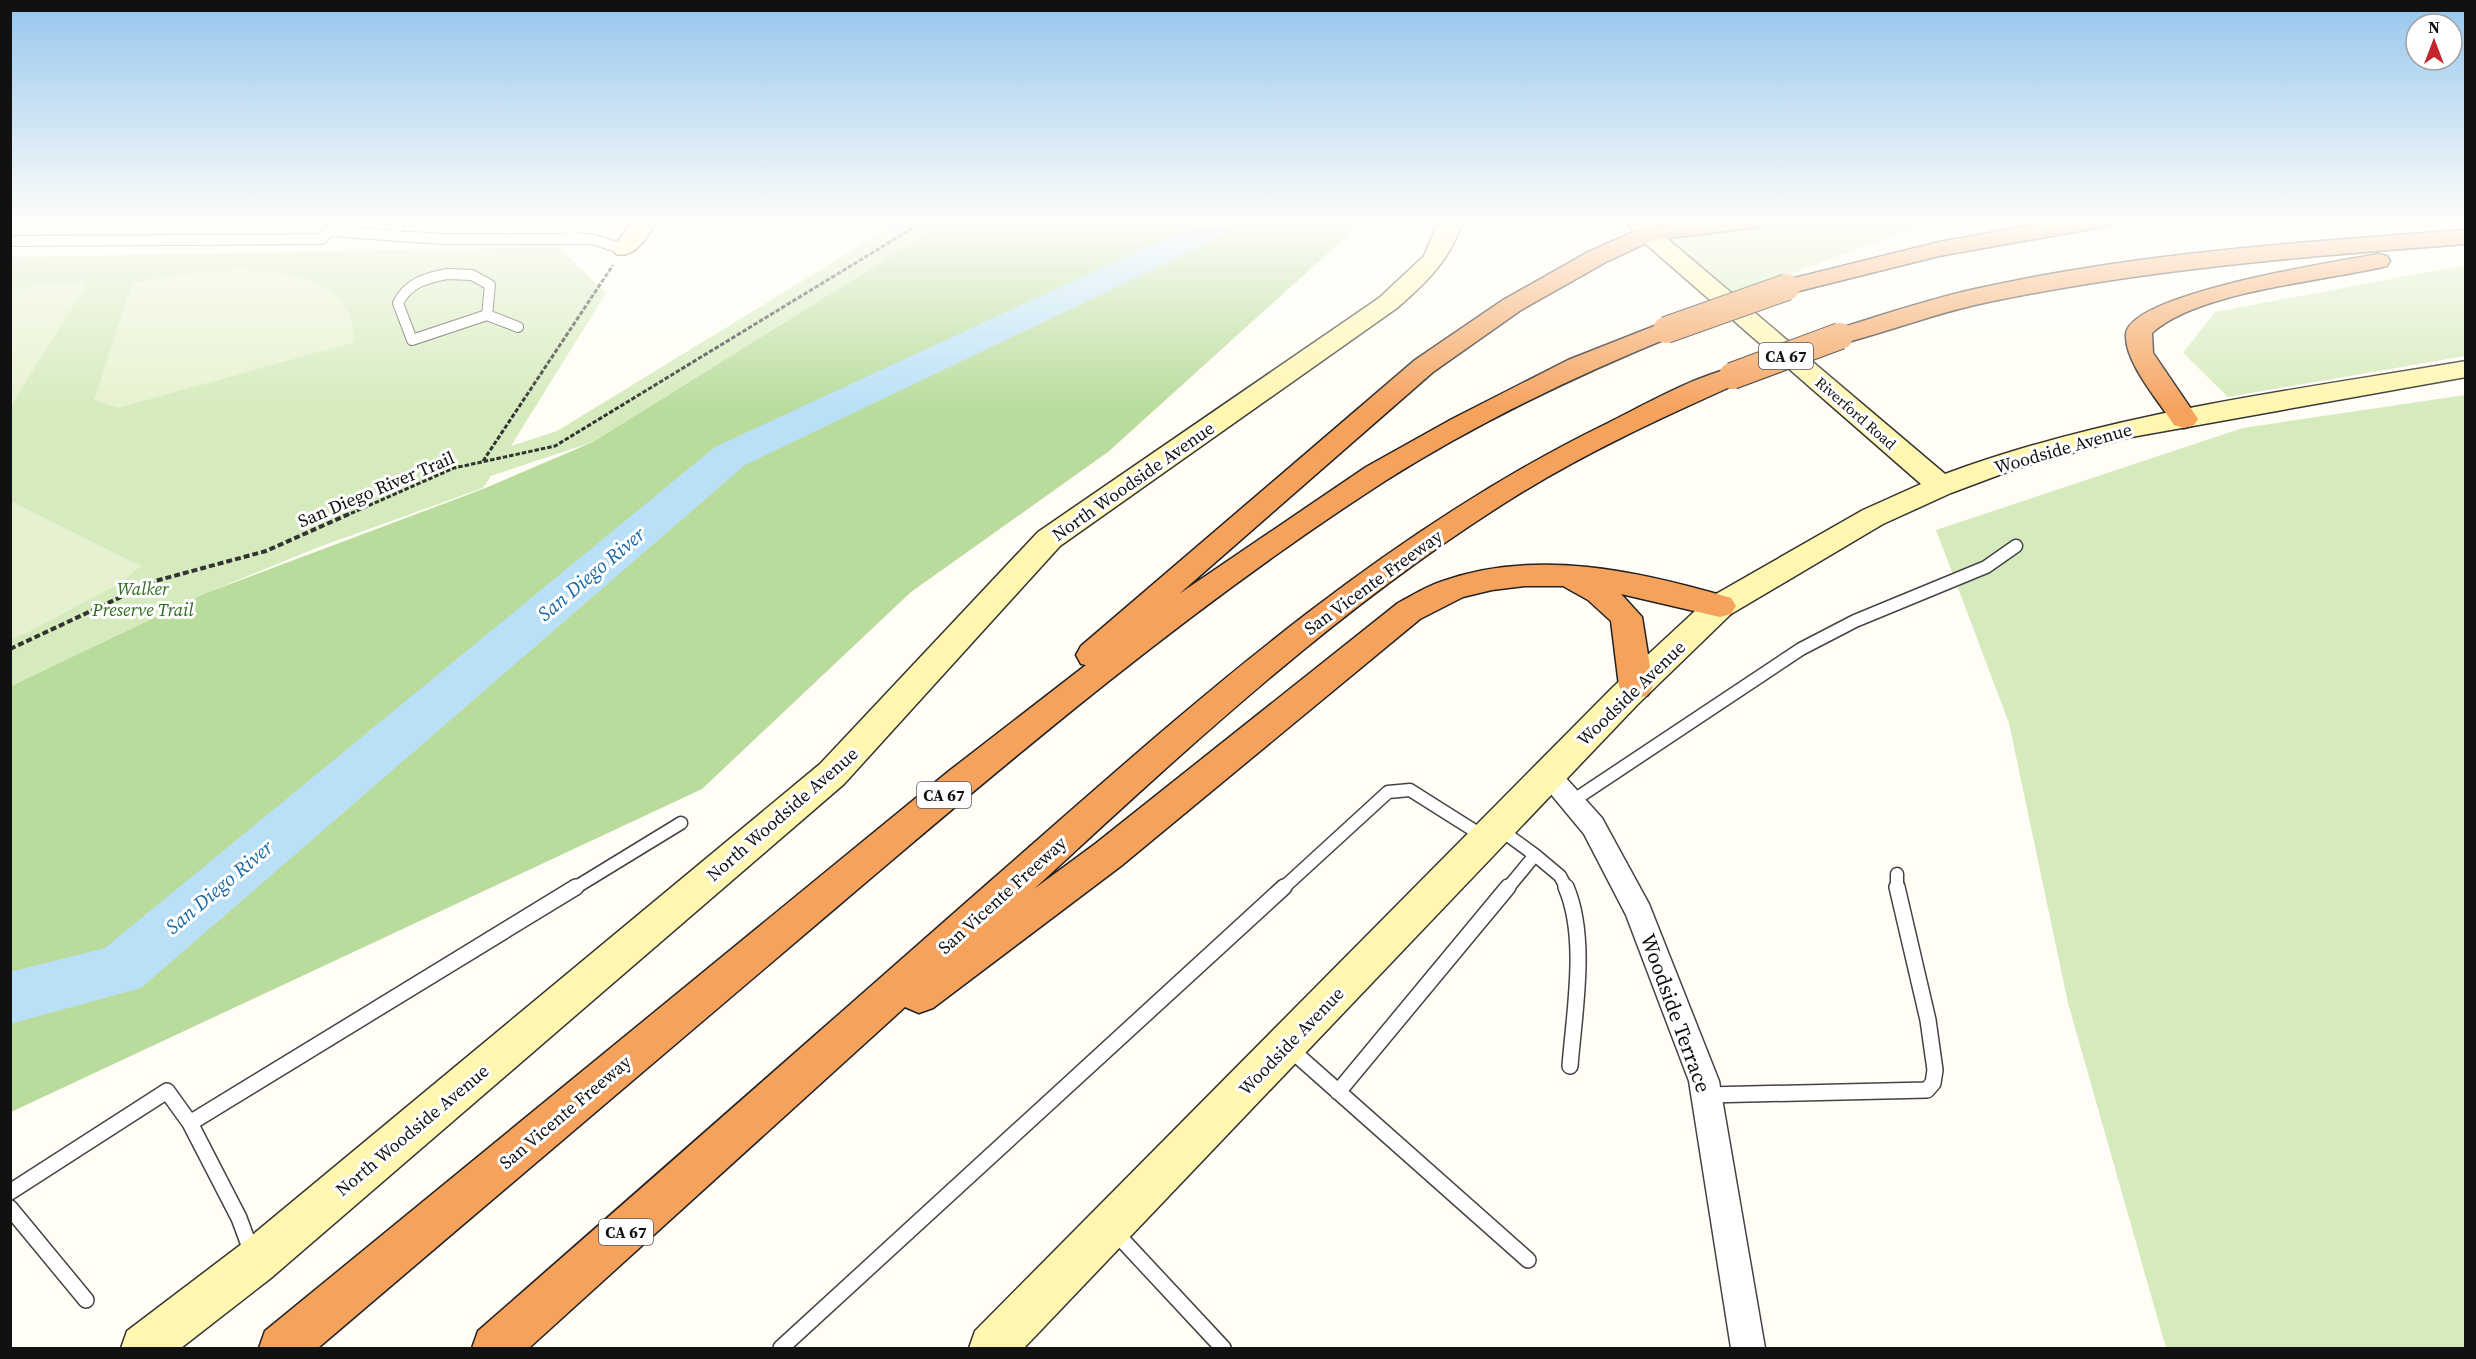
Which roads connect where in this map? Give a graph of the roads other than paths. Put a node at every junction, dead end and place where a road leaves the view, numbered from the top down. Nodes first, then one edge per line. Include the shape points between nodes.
1 (414, 283) edge
2 (489, 283) edge
3 (1411, 283) edge
4 (1550, 283) edge
5 (1707, 283) edge
6 (1802, 283) edge
7 (2042, 283) edge
8 (2260, 283) edge
9 (487, 315) junction
10 (518, 327) dead end
11 (2466, 369) edge
12 (2184, 419) junction
13 (1941, 486) junction
14 (2016, 546) dead end
15 (1552, 573) junction
16 (1720, 606) junction
17 (1636, 686) junction
18 (961, 781) junction
19 (1560, 789) junction
20 (681, 823) dead end
21 (1492, 833) junction
22 (1535, 855) junction
23 (1897, 874) dead end
24 (1286, 1046) junction
25 (1570, 1066) dead end
26 (1338, 1092) junction
27 (1707, 1095) junction
28 (756, 1115) junction
29 (190, 1124) junction
30 (10, 1192) edge
31 (10, 1208) edge
32 (1111, 1227) junction
33 (1528, 1260) dead end
34 (255, 1262) junction
35 (86, 1300) dead end
36 (144, 1348) edge
37 (282, 1348) edge
38 (495, 1348) edge
39 (781, 1348) edge
40 (992, 1348) edge
41 (1223, 1348) edge
42 (1748, 1348) edge

1 - 9 lane via 403,292 398,303 412,340
2 - 9 lane
3 - 34 main road, North Woodside Avenue via 1049,539 832,774
4 - 18 highway via 1424,366 1128,621
5 - 13 main road, Riverford Road
6 - 18 highway, San Vicente Freeway / CA 67, bridge via 1666,330 1577,366 1376,474 1193,600
7 - 28 highway, San Vicente Freeway / CA 67, bridge via 1990,293 1840,336 1732,376 1541,468 1471,511 1347,598 1176,739
8 - 12 highway via 2187,303 2153,318 2139,331 2140,352
9 - 10 lane
11 - 12 main road, Woodside Avenue
12 - 13 main road, Woodside Avenue via 2124,429 2005,462
13 - 16 main road, Woodside Avenue via 1873,517
14 - 19 lane via 1986,567 1855,621 1809,645
15 - 16 highway via 1599,578
15 - 17 highway via 1599,592 1626,617
15 - 28 highway via 1511,575 1457,587 1409,611 1108,855
16 - 17 main road, Woodside Avenue
17 - 19 main road, Woodside Avenue
18 - 37 highway, San Vicente Freeway / CA 67
19 - 21 main road, Woodside Avenue
19 - 27 street, Woodside Terrace via 1593,826 1639,912
20 - 29 lane
21 - 22 lane
21 - 24 main road, Woodside Avenue
21 - 39 lane via 1410,790 1388,792
22 - 25 lane via 1563,878 1572,906 1578,953
22 - 26 lane
23 - 27 lane via 1896,885 1929,1026 1935,1071 1927,1090
24 - 26 lane
24 - 32 main road, Woodside Avenue
26 - 33 lane
27 - 42 street, Woodside Terrace
28 - 38 highway, San Vicente Freeway / CA 67
29 - 30 lane via 167,1091
29 - 34 lane via 239,1218
31 - 35 lane
32 - 40 main road, Woodside Avenue
32 - 41 lane
34 - 36 main road, North Woodside Avenue

